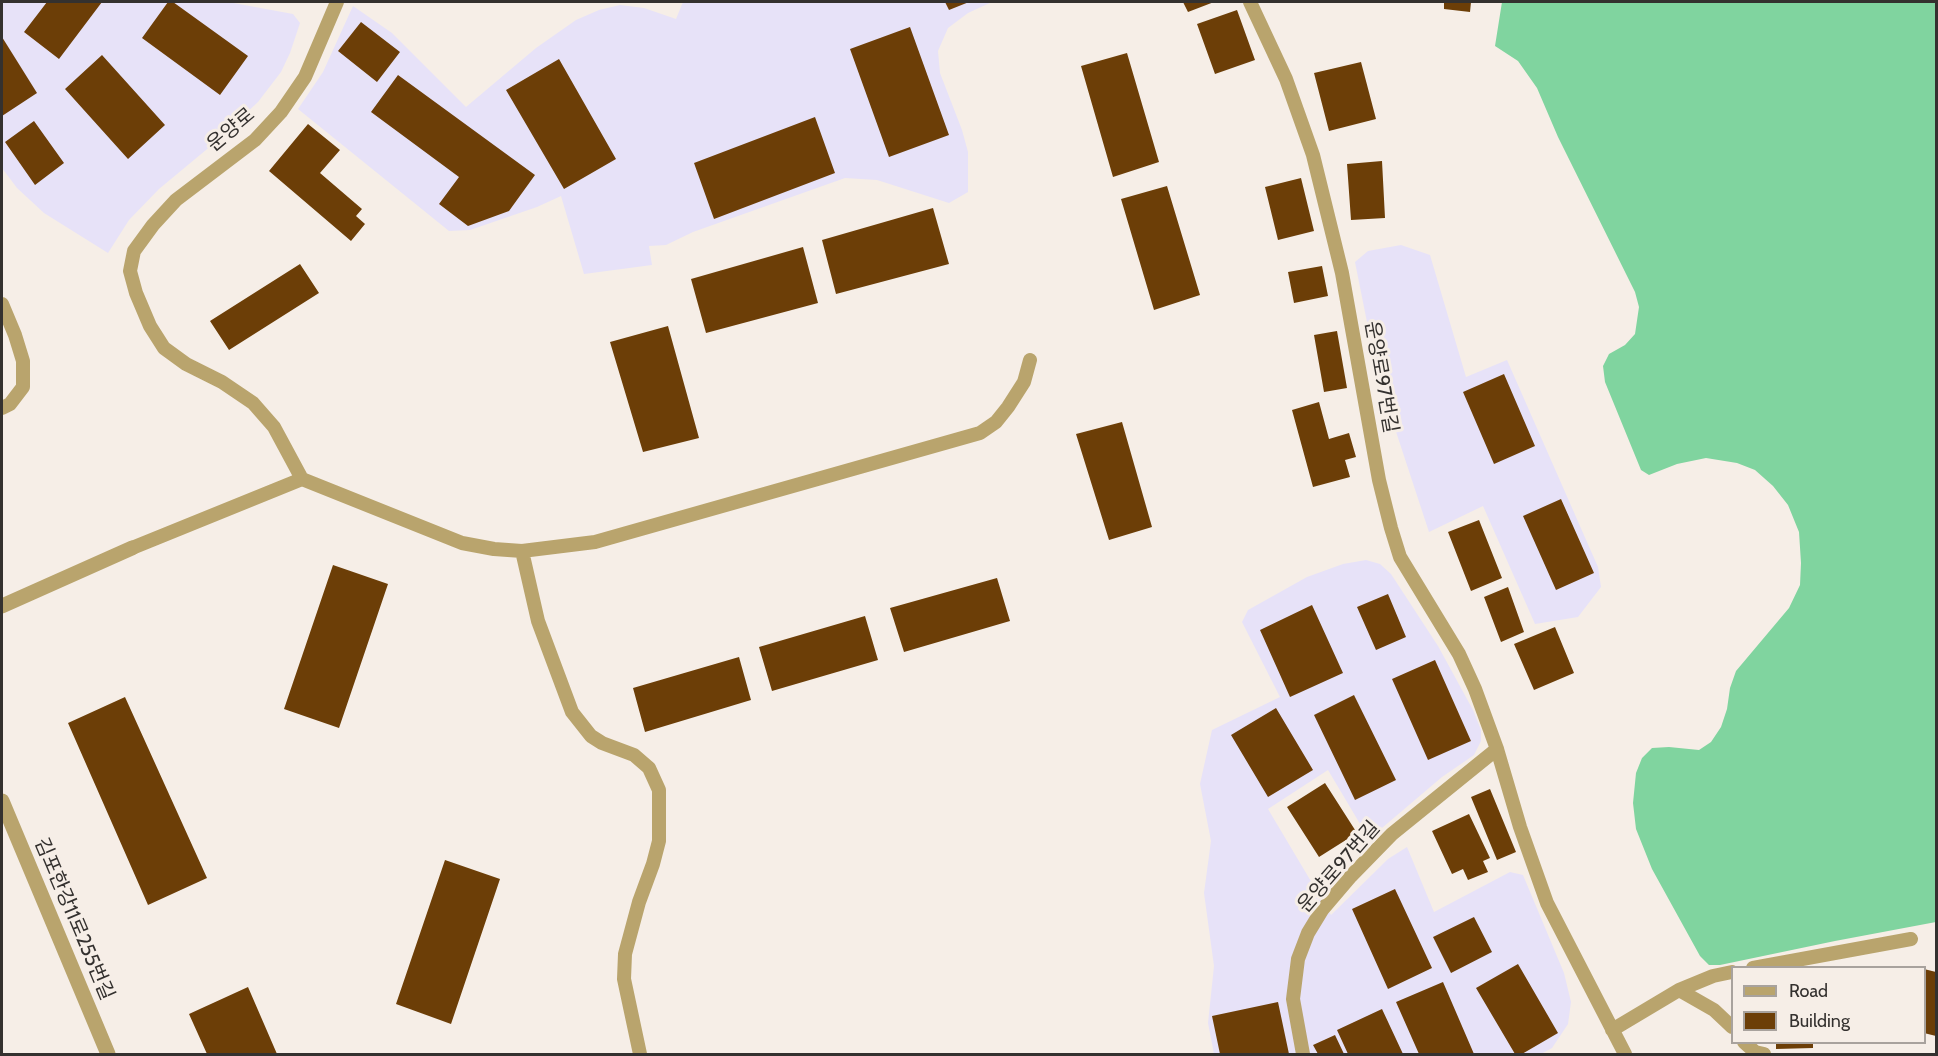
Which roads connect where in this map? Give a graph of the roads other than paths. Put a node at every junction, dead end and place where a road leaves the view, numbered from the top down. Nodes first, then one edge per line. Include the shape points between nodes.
1 (337, 2) edge
2 (1250, 2) edge
3 (2, 304) edge
4 (1030, 360) dead end
5 (2, 408) edge
6 (302, 479) junction
7 (132, 548) joint
8 (522, 551) junction
9 (2, 606) edge
10 (1497, 749) junction
11 (2, 801) edge
12 (1911, 939) dead end
13 (1764, 966) edge
14 (1731, 972) edge
15 (1679, 990) junction
16 (1731, 1025) edge
17 (1612, 1030) junction
18 (1746, 1044) edge
19 (108, 1054) edge
20 (640, 1054) edge
21 (1303, 1054) edge
22 (1625, 1054) edge
23 (1764, 1054) edge

1 - 6 lane, 운양로 via 305,77 281,112 255,140 176,200 135,251 130,271 150,326 164,348 253,403 274,427
2 - 10 lane, 운양로97번길 via 1286,79 1313,155 1342,273 1379,480 1400,557 1460,654
3 - 5 lane via 23,361 23,387
4 - 8 lane via 1024,382 1008,407 980,433 595,542
6 - 7 lane
6 - 8 lane via 462,543
7 - 9 street
8 - 20 lane via 538,621 572,712 591,736 634,754 649,768 659,790 659,841 625,954 624,979
10 - 17 lane, 운양로97번길 via 1547,903
10 - 21 lane, 운양로97번길 via 1392,834 1322,910 1298,959 1293,999
11 - 19 street, 김포한강11로255번길
12 - 13 lane
14 - 15 lane
15 - 16 lane via 1714,1010
15 - 17 lane
17 - 22 lane, 운양로97번길
18 - 23 lane

